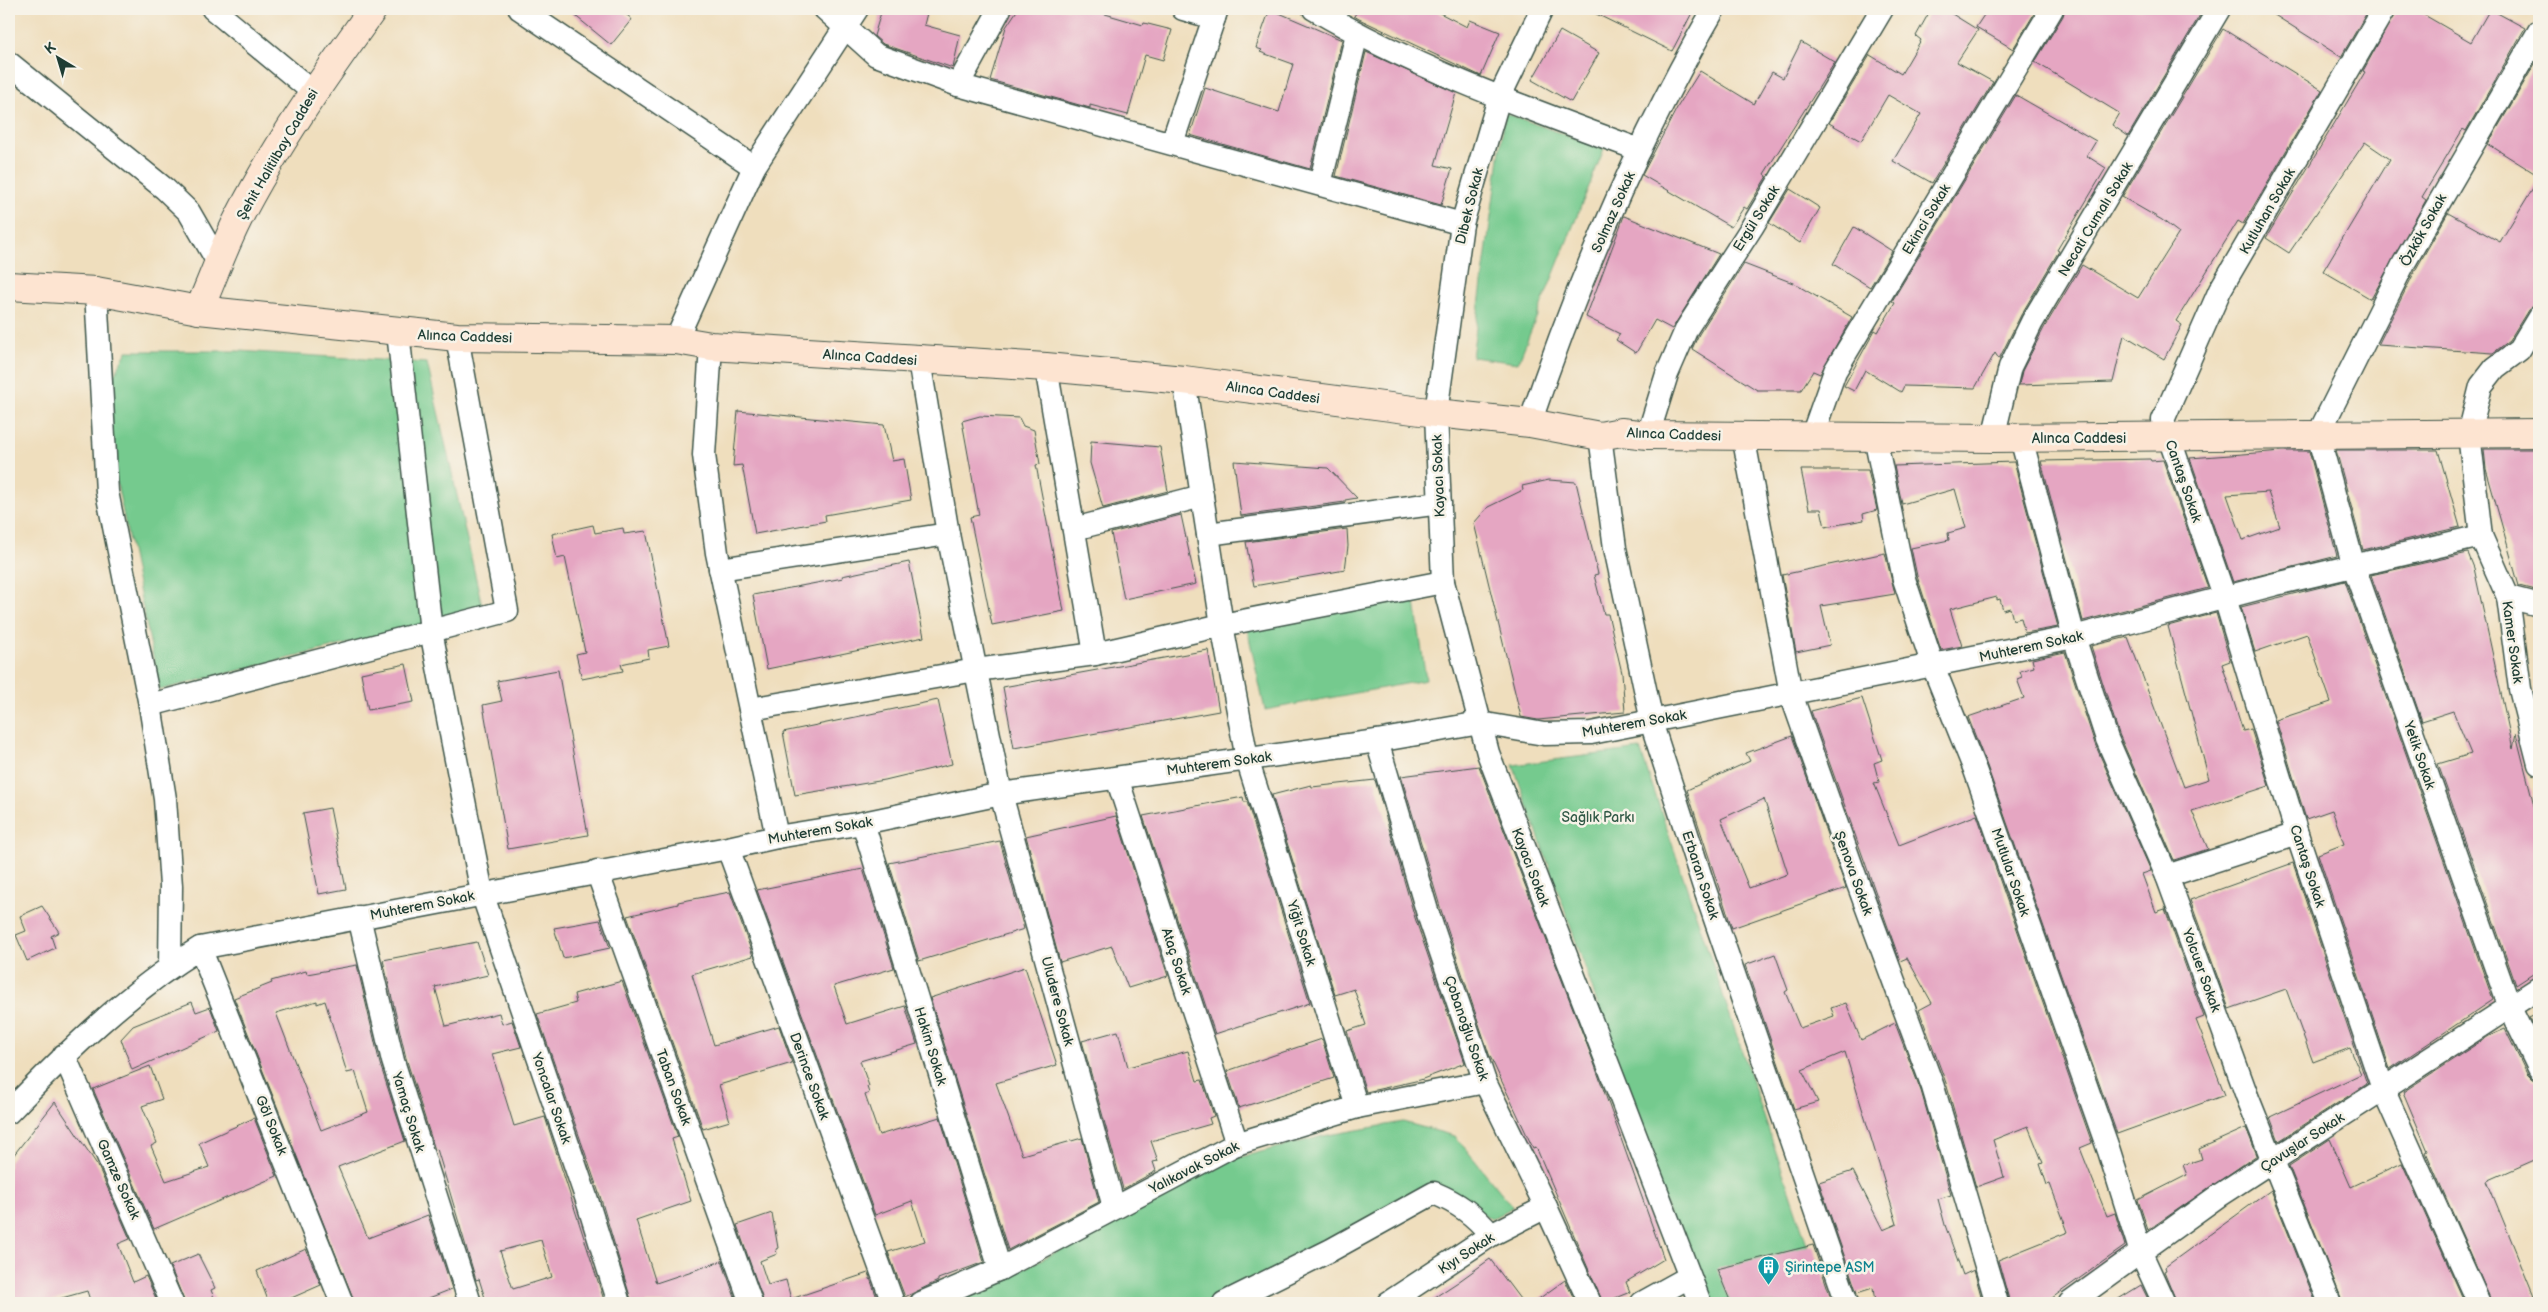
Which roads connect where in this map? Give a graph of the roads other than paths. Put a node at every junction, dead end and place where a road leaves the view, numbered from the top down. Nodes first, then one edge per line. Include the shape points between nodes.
1 (213, 9) edge
2 (373, 9) edge
3 (520, 9) edge
4 (825, 9) edge
5 (1000, 9) edge
6 (1183, 9) edge
7 (1314, 9) edge
8 (1542, 9) edge
9 (1714, 9) edge
10 (1882, 9) edge
11 (2052, 9) edge
12 (2219, 9) edge
13 (2384, 9) edge
14 (1215, 13) edge
15 (851, 17) edge
16 (2539, 31) edge
17 (1357, 34) junction
18 (9, 63) edge
19 (958, 85) junction
20 (312, 92) junction
21 (1499, 98) junction
22 (1172, 143) junction
23 (1640, 150) junction
24 (754, 167) junction
25 (1320, 184) junction
26 (1462, 224) junction
27 (218, 264) junction
28 (9, 286) edge
29 (96, 291) junction
30 (199, 310) junction
31 (2539, 317) edge
32 (398, 332) junction
33 (458, 337) junction
34 (676, 340) junction
35 (711, 346) junction
36 (919, 360) junction
37 (1046, 367) junction
38 (1184, 380) junction
39 (1436, 413) junction
40 (1530, 423) junction
41 (2166, 428) junction
42 (2539, 433) edge
43 (2469, 434) junction
44 (1648, 435) junction
45 (1743, 435) junction
46 (1600, 436) junction
47 (1812, 436) junction
48 (2318, 436) junction
49 (1875, 437) junction
50 (1993, 438) junction
51 (2021, 438) junction
52 (1202, 496) junction
53 (1440, 504) junction
54 (1074, 529) junction
55 (948, 534) junction
56 (1208, 534) junction
57 (2482, 536) junction
58 (2354, 567) junction
59 (720, 568) junction
60 (1442, 582) junction
61 (2508, 597) junction
62 (2225, 598) junction
63 (2539, 605) edge
64 (1222, 625) junction
65 (431, 631) junction
66 (2074, 637) junction
67 (1095, 654) junction
68 (1933, 666) junction
69 (976, 670) junction
70 (1791, 694) junction
71 (150, 705) junction
72 (750, 709) junction
73 (1651, 720) junction
74 (1480, 723) junction
75 (1377, 740) junction
76 (1247, 759) junction
77 (2539, 764) edge
78 (1117, 778) junction
79 (1001, 794) junction
80 (863, 823) junction
81 (2297, 834) junction
82 (777, 837) junction
83 (728, 848) junction
84 (597, 871) junction
85 (2167, 876) junction
86 (482, 893) junction
87 (359, 917) junction
88 (200, 948) junction
89 (170, 966) junction
90 (2539, 988) edge
91 (2510, 1008) junction
92 (64, 1055) junction
93 (2539, 1068) edge
94 (1485, 1082) junction
95 (2383, 1089) junction
96 (1357, 1107) junction
97 (9, 1112) edge
98 (1237, 1144) junction
99 (2274, 1161) junction
100 (1114, 1207) junction
101 (1546, 1207) junction
102 (1492, 1235) junction
103 (2141, 1253) junction
104 (1000, 1269) junction
105 (1689, 1277) junction
106 (172, 1303) edge
107 (342, 1303) edge
108 (470, 1303) edge
109 (619, 1303) edge
110 (751, 1303) edge
111 (893, 1303) edge
112 (921, 1303) edge
113 (1224, 1303) edge
114 (1388, 1303) edge
115 (1590, 1303) edge
116 (1642, 1303) edge
117 (1700, 1303) edge
118 (1847, 1303) edge
119 (1997, 1303) edge
120 (2070, 1303) edge
121 (2164, 1303) edge
122 (2330, 1303) edge
123 (2479, 1303) edge

1 - 20 street
2 - 20 main road, Şehit Halitilbay Caddesi
3 - 24 street
4 - 15 street
5 - 19 street
6 - 14 street
7 - 17 street
8 - 21 street, Dibek Sokak
9 - 23 street, Solmaz Sokak via 1682,64
10 - 44 street, Ergül Sokak via 1752,227 1687,328 1667,374
11 - 47 street, Ekinci Sokak via 1835,371
12 - 50 street, Necati Cumalı Sokak via 2032,322 2010,367
13 - 41 street, Kutluhan Sokak via 2220,290
14 - 22 street
15 - 19 street via 876,55
15 - 24 street
16 - 48 street, Özkök Sokak via 2408,255
17 - 21 street
17 - 25 street
18 - 27 street via 189,212
19 - 22 street
20 - 27 main road, Şehit Halitilbay Caddesi via 238,220
21 - 23 street
21 - 26 street, Dibek Sokak
22 - 25 street
23 - 40 street, Solmaz Sokak via 1557,342
24 - 34 street
25 - 26 street
26 - 39 street, Dibek Sokak
27 - 30 main road, Şehit Halitilbay Caddesi
28 - 29 main road, Alınca Caddesi
29 - 30 main road, Alınca Caddesi
29 - 71 street via 106,492
30 - 32 main road, Alınca Caddesi
31 - 43 street via 2519,350 2495,368 2480,386
32 - 33 main road, Alınca Caddesi
32 - 65 street, Yoncalar Sokak
33 - 34 main road, Alınca Caddesi
33 - 65 street via 507,611
34 - 35 main road, Alınca Caddesi
35 - 36 main road, Alınca Caddesi
35 - 59 street via 704,455
36 - 37 main road, Alınca Caddesi
36 - 55 street, Uludere Sokak
37 - 38 main road, Alınca Caddesi
37 - 54 street
38 - 39 main road, Alınca Caddesi
38 - 52 street, Yiğit Sokak
39 - 40 main road, Alınca Caddesi
39 - 53 street, Kayacı Sokak
40 - 46 main road, Alınca Caddesi
41 - 48 main road, Alınca Caddesi
41 - 51 main road, Alınca Caddesi
41 - 62 street, Cantaş Sokak
42 - 43 main road, Alınca Caddesi
43 - 48 main road, Alınca Caddesi
43 - 57 street, Kamer Sokak
44 - 45 main road, Alınca Caddesi
44 - 46 main road, Alınca Caddesi via 1621,432
45 - 47 main road, Alınca Caddesi
45 - 70 street, Şenova Sokak
46 - 73 street, Erbaran Sokak via 1616,548
47 - 49 main road, Alınca Caddesi
48 - 58 street, Yetik Sokak
49 - 50 main road, Alınca Caddesi
49 - 68 street, Mutlular Sokak via 1904,579
50 - 51 main road, Alınca Caddesi
51 - 66 street, Yolcuer Sokak
52 - 54 street
52 - 56 street, Yiğit Sokak
53 - 56 street
53 - 60 street, Kayacı Sokak
54 - 67 street
55 - 59 street
55 - 69 street, Uludere Sokak
56 - 64 street, Yiğit Sokak
57 - 58 street, Muhterem Sokak
57 - 61 street, Kamer Sokak
58 - 62 street, Muhterem Sokak
58 - 91 street, Yetik Sokak
59 - 72 street
60 - 64 street
60 - 74 street, Kayacı Sokak
61 - 63 street
61 - 77 street, Kamer Sokak via 2520,689
62 - 66 street, Muhterem Sokak
62 - 81 street, Cantaş Sokak
64 - 67 street
64 - 76 street, Yiğit Sokak
65 - 71 street
65 - 86 street, Yoncalar Sokak
66 - 68 street, Muhterem Sokak
66 - 85 street, Yolcuer Sokak via 2107,740
67 - 69 street
68 - 70 street, Muhterem Sokak
68 - 103 street, Mutlular Sokak via 1975,770 2109,1151
69 - 72 street
69 - 79 street, Uludere Sokak
70 - 73 street, Muhterem Sokak
70 - 119 street, Şenova Sokak via 1933,1087
71 - 89 street via 165,799 171,886
72 - 82 street
73 - 74 street, Muhterem Sokak via 1591,733 1544,734
73 - 118 street, Erbaran Sokak via 1704,887
74 - 75 street, Muhterem Sokak
74 - 105 street, Kayacı Sokak via 1488,753
75 - 76 street, Muhterem Sokak
75 - 94 street, Çobanoğlu Sokak via 1428,914
76 - 78 street, Muhterem Sokak
76 - 96 street, Yiğit Sokak
78 - 79 street, Muhterem Sokak
78 - 98 street, Ataç Sokak
79 - 80 street, Muhterem Sokak
79 - 100 street, Uludere Sokak
80 - 82 street, Muhterem Sokak
80 - 104 street, Hakim Sokak
81 - 85 street
81 - 95 street, Cantaş Sokak
82 - 83 street, Muhterem Sokak
83 - 84 street, Muhterem Sokak
83 - 111 street, Derince Sokak
84 - 86 street, Muhterem Sokak
84 - 110 street, Taban Sokak
85 - 99 street, Yolcuer Sokak
86 - 87 street, Muhterem Sokak
86 - 109 street, Yoncalar Sokak
87 - 88 street, Muhterem Sokak
87 - 108 street, Yamaç Sokak via 394,1061
88 - 89 street, Muhterem Sokak
88 - 107 street, Göl Sokak
89 - 92 street, Muhterem Sokak
90 - 91 street, Çavuşlar Sokak
91 - 93 street, Yetik Sokak
91 - 95 street, Çavuşlar Sokak
92 - 97 street, Muhterem Sokak
92 - 106 street, Gamze Sokak
94 - 96 street, Yalıkavak Sokak
94 - 101 street, Çobanoğlu Sokak
95 - 99 street, Çavuşlar Sokak
95 - 123 street, Cantaş Sokak
96 - 98 street, Yalıkavak Sokak
98 - 100 street, Yalıkavak Sokak
99 - 103 street, Çavuşlar Sokak via 2218,1196
99 - 122 street, Yolcuer Sokak
100 - 104 street, Yalıkavak Sokak
101 - 102 street, Kıyı Sokak
101 - 115 street, Çobanoğlu Sokak
102 - 113 street via 1473,1214 1434,1193
102 - 114 street, Kıyı Sokak
103 - 120 street, Çavuşlar Sokak
103 - 121 street, Mutlular Sokak
104 - 112 street, Yalıkavak Sokak
105 - 116 street
105 - 117 street, Kayacı Sokak

